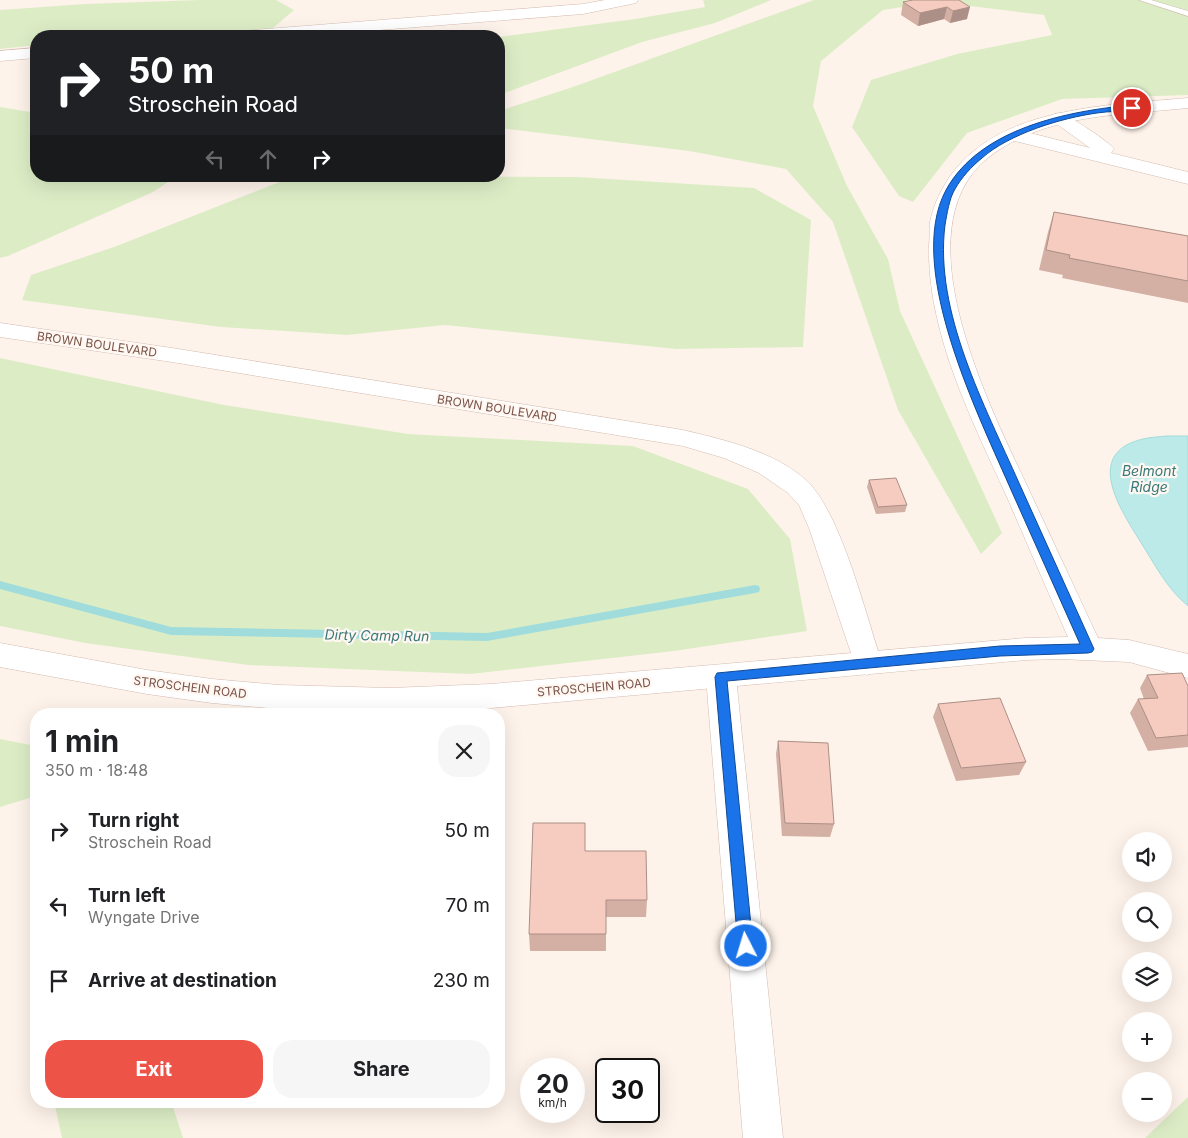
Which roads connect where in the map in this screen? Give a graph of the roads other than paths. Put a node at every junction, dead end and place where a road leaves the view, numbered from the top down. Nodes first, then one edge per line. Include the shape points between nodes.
1 (630, 0) edge
2 (1143, 0) edge
3 (1188, 14) edge
4 (318, 30) edge
5 (30, 54) edge
6 (0, 56) edge
7 (1188, 103) edge
8 (1060, 118) junction
9 (1014, 135) junction
10 (1143, 166) junction
11 (1188, 178) edge
12 (0, 330) edge
13 (1088, 649) junction
14 (0, 655) edge
15 (867, 663) junction
16 (1188, 666) edge
17 (721, 677) junction
18 (763, 1138) edge

1 - 4 street via 583,9
2 - 3 lane
5 - 6 street
7 - 8 street via 1096,111
8 - 9 street
8 - 10 street via 1098,146
9 - 10 street
9 - 13 street via 980,155 962,172 950,190 942,214 939,262 950,326 970,385
10 - 11 street
12 - 15 street, BROWN BOULEVARD via 683,438 723,448 758,462 786,479 807,498 819,520
13 - 15 street, STROSCHEIN ROAD via 1000,651
13 - 16 street, STROSCHEIN ROAD via 1130,651
14 - 17 street, STROSCHEIN ROAD via 147,682 279,697 353,700 491,696
15 - 17 street, STROSCHEIN ROAD
17 - 18 street

